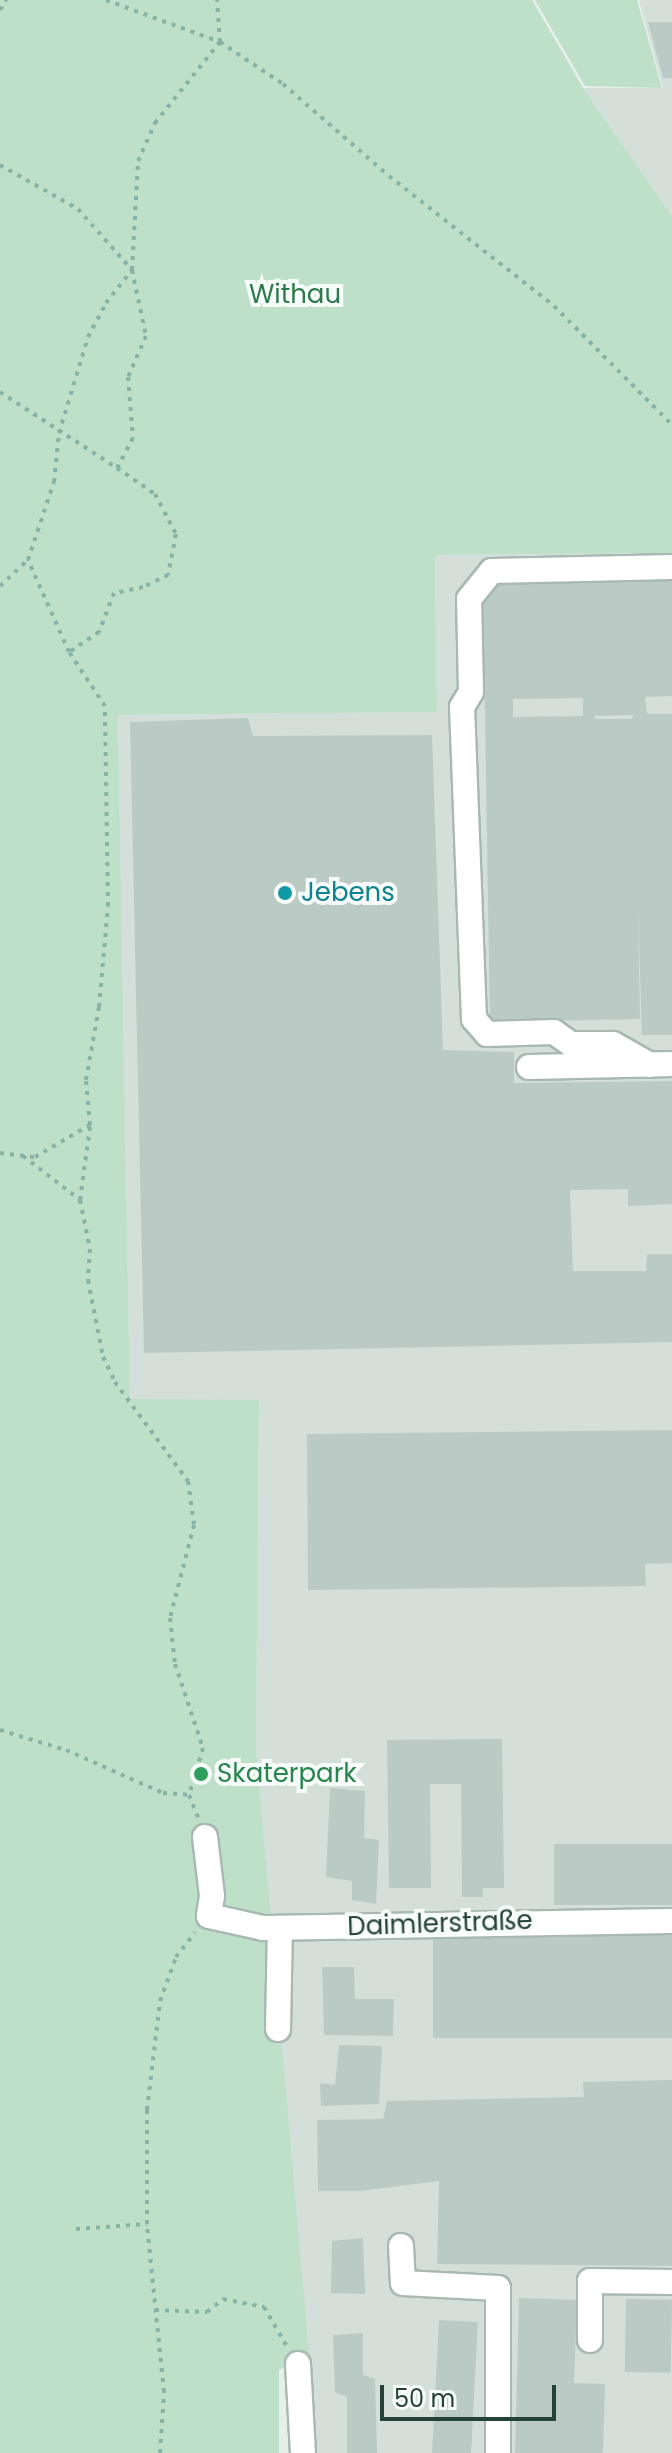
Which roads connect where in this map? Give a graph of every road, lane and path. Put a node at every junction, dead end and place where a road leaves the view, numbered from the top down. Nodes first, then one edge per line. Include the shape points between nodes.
1 (6, 0) edge
2 (106, 0) edge
3 (217, 0) edge
4 (0, 10) edge
5 (220, 42) junction
6 (0, 165) edge
7 (132, 270) junction
8 (0, 392) edge
9 (672, 425) edge
10 (59, 433) junction
11 (117, 468) junction
12 (28, 560) junction
13 (672, 567) edge
14 (0, 586) edge
15 (69, 652) junction
16 (661, 1065) edge
17 (529, 1067) dead end
18 (90, 1125) junction
19 (0, 1153) edge
20 (23, 1156) junction
21 (80, 1200) junction
22 (0, 1730) edge
23 (189, 1795) junction
24 (205, 1837) joint
25 (209, 1916) junction
26 (672, 1921) edge
27 (280, 1928) junction
28 (278, 2029) dead end
29 (147, 2224) junction
30 (76, 2229) dead end
31 (401, 2246) dead end
32 (672, 2282) edge
33 (155, 2310) junction
34 (590, 2340) dead end
35 (298, 2364) joint
36 (160, 2453) edge
37 (303, 2453) edge
38 (498, 2453) edge

1 - 4 path
2 - 5 path
3 - 5 path
5 - 7 path via 162,113 138,161
5 - 9 path via 283,84 554,306
6 - 7 path via 78,209
7 - 10 path via 88,337
7 - 11 path via 146,336 128,377 133,438
8 - 10 path
10 - 11 path
10 - 12 path via 54,482
11 - 15 path via 155,494 176,534 168,575 114,593 99,632
12 - 14 path
12 - 15 path
13 - 16 street via 492,571 469,599 471,692 462,707 474,1019 487,1034 554,1032 571,1044 613,1044
15 - 18 path via 105,706 108,906 86,1080
16 - 17 street
18 - 20 path via 35,1157
18 - 21 path
19 - 20 path
20 - 21 path
21 - 23 path via 103,1357 115,1382 188,1481 194,1525 170,1618 175,1664 203,1748
22 - 23 path via 66,1750 163,1793
23 - 24 path
24 - 25 street via 212,1896
25 - 27 street, Daimlerstraße
25 - 29 path via 176,1957 160,2001 147,2110
26 - 27 street, Daimlerstraße
27 - 28 street
29 - 30 path
29 - 33 path
31 - 38 street via 403,2283 498,2288
32 - 34 street via 590,2281
33 - 35 path via 207,2312 223,2299 264,2307
33 - 36 path via 164,2392
35 - 37 street

